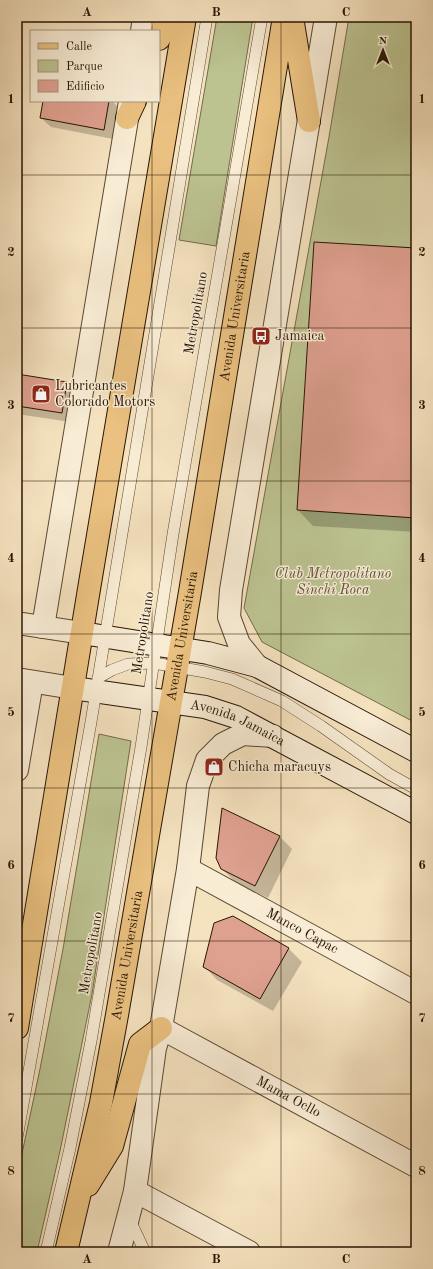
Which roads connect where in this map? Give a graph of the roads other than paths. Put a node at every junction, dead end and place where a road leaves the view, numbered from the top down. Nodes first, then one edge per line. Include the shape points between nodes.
1 (144, 17) edge
2 (167, 17) edge
3 (185, 17) edge
4 (207, 17) edge
5 (262, 17) edge
6 (284, 17) edge
7 (292, 17) edge
8 (326, 17) edge
9 (142, 30) edge
10 (160, 36) edge
11 (130, 107) edge
12 (309, 121) junction
13 (17, 623) edge
14 (43, 627) junction
15 (82, 633) junction
16 (105, 636) junction
17 (155, 654) junction
18 (178, 658) junction
19 (257, 666) junction
20 (25, 681) edge
21 (97, 685) junction
22 (73, 688) junction
23 (148, 699) junction
24 (170, 703) junction
25 (273, 736) junction
26 (416, 752) edge
27 (17, 765) edge
28 (416, 789) edge
29 (416, 813) edge
30 (188, 869) junction
31 (416, 993) edge
32 (17, 1028) edge
33 (160, 1028) junction
34 (17, 1138) edge
35 (416, 1166) edge
36 (134, 1191) junction
37 (79, 1200) junction
38 (128, 1217) junction
39 (46, 1252) edge
40 (66, 1252) edge
41 (119, 1252) edge
42 (146, 1252) edge
43 (249, 1252) edge

1 - 9 street
2 - 10 main road
3 - 15 main road
4 - 16 lane
5 - 17 lane, Metropolitano via 173,534
6 - 18 main road, Avenida Universitaria
7 - 12 main road
8 - 12 street
11 - 14 street
12 - 19 street via 231,590 229,617 238,644
13 - 14 street
14 - 15 street
15 - 16 street
15 - 22 main road
16 - 17 street
16 - 21 lane
17 - 18 street
17 - 21 lane via 112,670
17 - 23 lane, Metropolitano
18 - 19 street via 214,654
18 - 24 main road, Avenida Universitaria
18 - 28 lane via 205,672 232,679 282,701 383,770
19 - 26 street
20 - 22 street, Avenida Jamaica
20 - 27 street
21 - 22 street, Avenida Jamaica
21 - 23 street, Avenida Jamaica
21 - 34 lane
22 - 32 main road
23 - 24 street, Avenida Jamaica
23 - 39 lane, Metropolitano via 90,1048
24 - 25 street, Avenida Jamaica via 205,707 236,717
24 - 37 main road, Avenida Universitaria via 101,1103
25 - 29 street, Avenida Jamaica
25 - 30 street via 243,734 223,744 207,760 198,786
30 - 31 street, Manco Capac
30 - 33 street
33 - 35 street, Mama Ocllo
33 - 36 street
33 - 37 main road via 140,1044 112,1146
36 - 38 street
36 - 43 street
37 - 40 main road, Avenida Universitaria
38 - 41 street
38 - 42 lane

